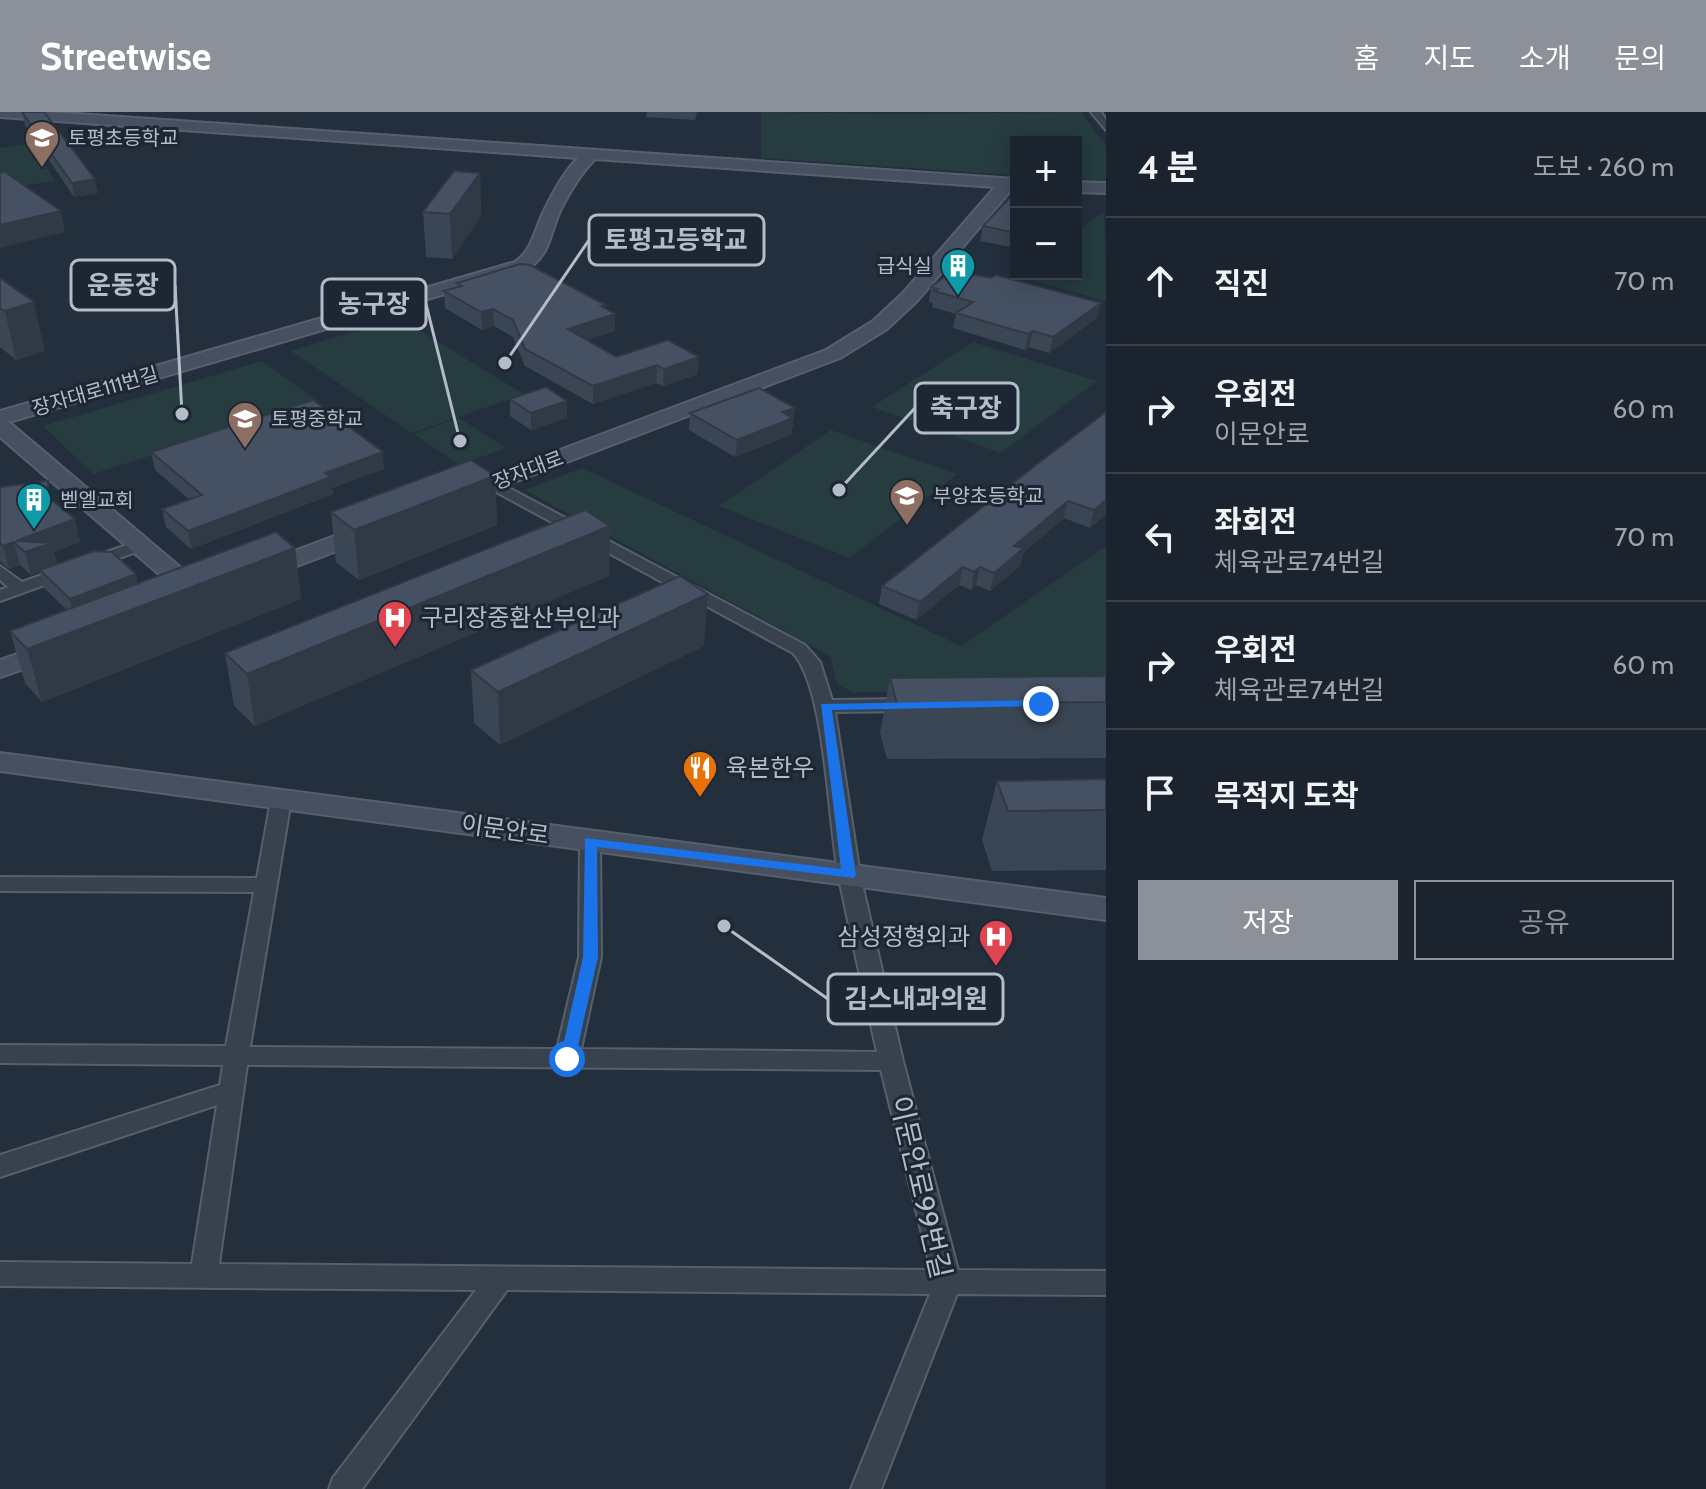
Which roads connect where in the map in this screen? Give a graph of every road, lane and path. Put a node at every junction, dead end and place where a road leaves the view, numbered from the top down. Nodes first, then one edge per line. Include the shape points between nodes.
1 (202, 112) edge
2 (1096, 112) edge
3 (0, 113) edge
4 (53, 114) edge
5 (0, 120) edge
6 (1106, 127) edge
7 (183, 129) junction
8 (587, 159) junction
9 (1010, 187) edge
10 (1082, 187) edge
11 (1106, 188) edge
12 (1082, 195) edge
13 (1106, 196) edge
14 (0, 418) edge
15 (0, 426) edge
16 (492, 484) junction
17 (440, 504) edge
18 (398, 519) edge
19 (138, 546) junction
20 (0, 571) edge
21 (243, 578) edge
22 (19, 589) junction
23 (0, 596) edge
24 (171, 605) edge
25 (74, 641) edge
26 (0, 669) edge
27 (934, 705) edge
28 (825, 706) junction
29 (0, 762) edge
30 (281, 800) junction
31 (590, 841) junction
32 (849, 875) junction
33 (0, 884) edge
34 (267, 885) junction
35 (1106, 909) edge
36 (0, 1054) edge
37 (236, 1057) junction
38 (567, 1059) junction
39 (891, 1061) junction
40 (231, 1091) junction
41 (0, 1166) edge
42 (0, 1274) edge
43 (203, 1278) junction
44 (499, 1280) junction
45 (948, 1283) junction
46 (1106, 1283) edge
47 (344, 1489) edge
48 (866, 1489) edge

1 - 7 street
2 - 6 street
3 - 4 street, 장자대로
4 - 7 street, 장자대로
5 - 7 street, 장자대로
7 - 8 street, 장자대로
8 - 9 street, 장자대로
8 - 14 street, 장자대로111번길 via 551,213 537,253 521,266
9 - 16 street, 장자대로 via 910,297 880,325 833,354
10 - 11 street
12 - 13 street
15 - 19 street
16 - 17 street, 장자대로
16 - 28 street, 이문안로99번길 via 799,649 811,662
18 - 21 street
19 - 22 street
19 - 24 street via 206,592
20 - 22 street
22 - 23 street
25 - 26 street
27 - 28 street
28 - 32 street, 이문안로99번길
29 - 30 street, 이문안로
30 - 31 street, 이문안로
30 - 34 street
31 - 32 street, 이문안로
31 - 38 street via 590,957
32 - 35 street, 이문안로
32 - 39 street, 이문안로99번길
33 - 34 street
34 - 37 street
36 - 37 street
37 - 38 street
37 - 40 street
38 - 39 street
39 - 45 street, 이문안로99번길
40 - 41 street
40 - 43 street
42 - 43 street
43 - 44 street
44 - 45 street
44 - 47 street
45 - 46 street
45 - 48 street, 이문안로99번길

